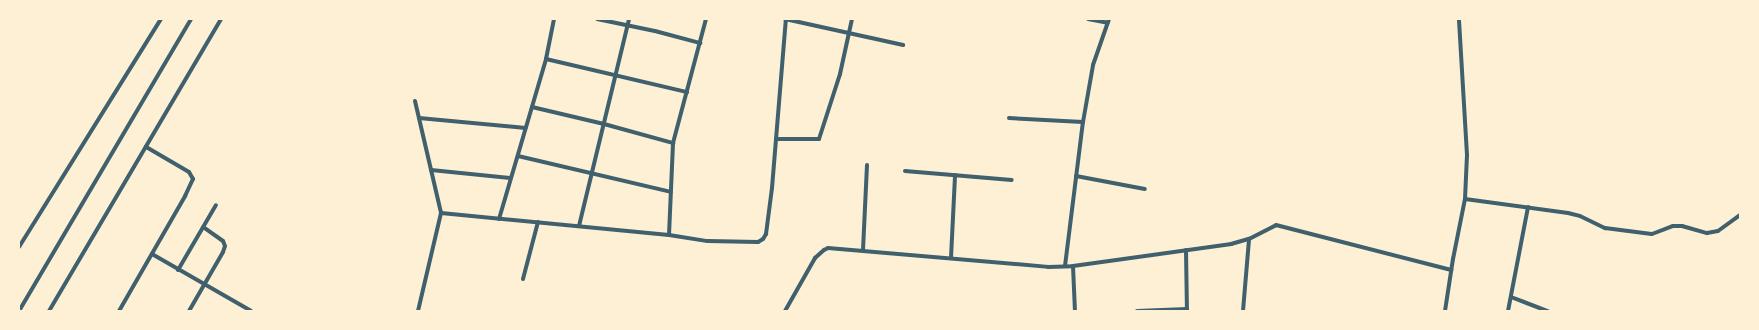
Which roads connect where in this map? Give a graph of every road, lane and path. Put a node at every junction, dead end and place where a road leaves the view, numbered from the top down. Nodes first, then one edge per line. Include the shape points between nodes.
1 (162, 19) edge
2 (191, 19) edge
3 (220, 19) edge
4 (554, 19) edge
5 (597, 19) edge
6 (629, 19) edge
7 (706, 19) edge
8 (786, 19) edge
9 (852, 19) edge
10 (1088, 19) edge
11 (1459, 19) edge
12 (1109, 21) edge
13 (628, 26) junction
14 (848, 33) junction
15 (700, 42) junction
16 (903, 45) dead end
17 (546, 59) junction
18 (616, 76) junction
19 (687, 92) junction
20 (415, 101) dead end
21 (532, 107) junction
22 (419, 118) junction
23 (1009, 118) dead end
24 (1083, 122) junction
25 (604, 124) junction
26 (526, 128) junction
27 (776, 139) junction
28 (673, 142) junction
29 (146, 147) junction
30 (518, 156) junction
31 (866, 165) dead end
32 (431, 170) junction
33 (905, 171) dead end
34 (591, 174) junction
35 (955, 176) junction
36 (1076, 176) junction
37 (511, 178) junction
38 (1012, 180) dead end
39 (1145, 189) dead end
40 (671, 192) junction
41 (1465, 199) junction
42 (216, 205) dead end
43 (1528, 207) junction
44 (441, 213) junction
45 (1740, 215) edge
46 (499, 219) junction
47 (538, 222) junction
48 (579, 226) junction
49 (203, 228) junction
50 (669, 235) junction
51 (1248, 239) junction
52 (19, 247) edge
53 (863, 250) junction
54 (1186, 250) junction
55 (152, 254) junction
56 (950, 258) junction
57 (1065, 266) junction
58 (1073, 266) junction
59 (178, 270) junction
60 (1451, 270) junction
61 (524, 279) dead end
62 (206, 285) junction
63 (1511, 297) junction
64 (1187, 310) edge
65 (19, 311) edge
66 (49, 311) edge
67 (119, 311) edge
68 (190, 311) edge
69 (251, 311) edge
70 (418, 311) edge
71 (785, 311) edge
72 (1075, 311) edge
73 (1137, 311) edge
74 (1243, 311) edge
75 (1445, 311) edge
76 (1508, 311) edge
77 (1548, 311) edge

1 - 52 street
2 - 65 street
3 - 29 street
4 - 17 street
5 - 13 street
6 - 13 street
7 - 15 street
8 - 14 street
8 - 27 street
9 - 14 street
10 - 12 street
11 - 41 street via 1467,134
12 - 24 street via 1093,65
13 - 15 street
13 - 18 street
14 - 16 street
14 - 27 street via 840,74 819,139
15 - 19 street
17 - 18 street
17 - 21 street
18 - 19 street
18 - 25 street
19 - 28 street
20 - 22 street
21 - 25 street
21 - 26 street
22 - 26 street
22 - 32 street
23 - 24 street
24 - 36 street
25 - 28 street
25 - 34 street
26 - 30 street
27 - 50 street via 768,224 763,239 758,242 708,242
28 - 40 street
29 - 55 street via 189,172 193,179
29 - 66 street
30 - 34 street
30 - 37 street
31 - 53 street
32 - 37 street
32 - 44 street
33 - 35 street
34 - 40 street
34 - 48 street
35 - 38 street
35 - 56 street
36 - 39 street
36 - 57 street
37 - 46 street
40 - 50 street
41 - 43 street
41 - 60 street
42 - 49 street
43 - 45 street via 1580,216 1605,228 1652,234 1673,226 1707,233 1718,231
43 - 63 street
44 - 46 street
44 - 70 street
46 - 47 street
47 - 48 street
47 - 61 street
48 - 50 street
49 - 59 street
49 - 62 street via 223,241 225,246
51 - 54 street
51 - 60 street via 1276,225
51 - 74 street
53 - 56 street
53 - 71 street via 824,250 816,258
54 - 58 street
54 - 64 street
55 - 59 street
55 - 67 street
56 - 57 street via 1048,267
57 - 58 street
58 - 72 street
59 - 62 street
60 - 75 street
62 - 68 street
62 - 69 street
63 - 76 street
63 - 77 street
64 - 73 street

